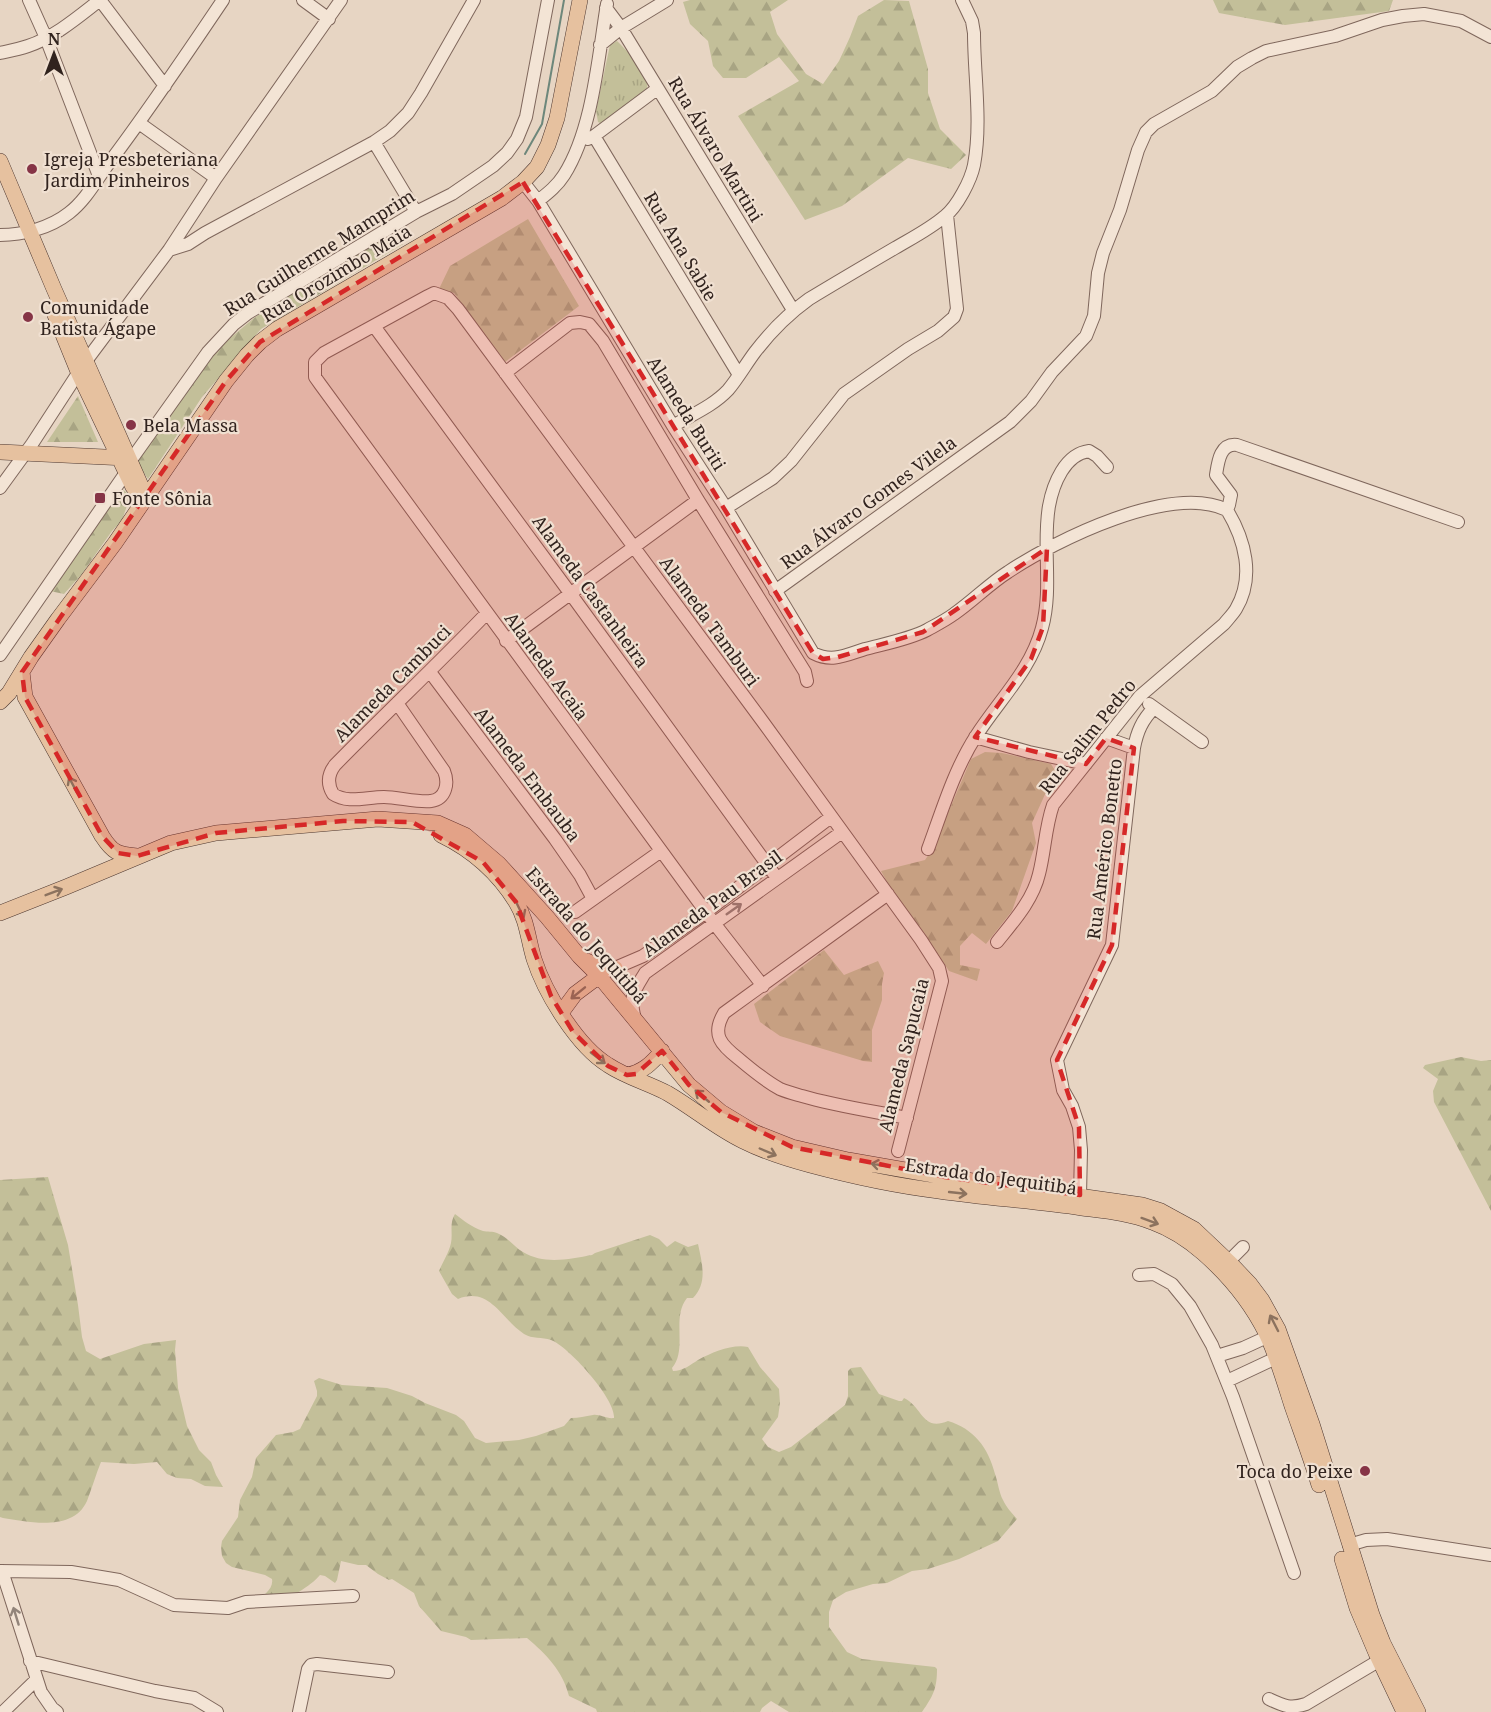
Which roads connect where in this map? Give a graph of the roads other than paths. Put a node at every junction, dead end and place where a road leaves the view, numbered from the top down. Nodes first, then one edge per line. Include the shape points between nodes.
1 (29, 0) edge
2 (100, 0) edge
3 (223, 0) edge
4 (303, 0) edge
5 (341, 0) edge
6 (474, 0) edge
7 (548, 0) edge
8 (580, 0) edge
9 (667, 0) edge
10 (962, 0) edge
11 (607, 4) edge
12 (329, 19) junction
13 (621, 28) junction
14 (1491, 37) edge
15 (46, 38) junction
16 (600, 45) junction
17 (0, 53) edge
18 (165, 86) junction
19 (657, 89) junction
20 (139, 123) junction
21 (594, 136) junction
22 (374, 142) junction
23 (580, 142) junction
24 (0, 160) edge
25 (99, 176) junction
26 (216, 178) junction
27 (524, 182) junction
28 (0, 185) edge
29 (538, 201) junction
30 (416, 212) junction
31 (947, 215) junction
32 (184, 228) junction
33 (25, 232) junction
34 (205, 233) junction
35 (0, 235) edge
36 (169, 250) junction
37 (793, 310) junction
38 (374, 327) junction
39 (83, 367) junction
40 (505, 373) junction
41 (739, 375) junction
42 (673, 426) junction
43 (0, 442) edge
44 (28, 449) junction
45 (0, 452) edge
46 (124, 458) junction
47 (1107, 467) dead end
48 (0, 488) edge
49 (698, 500) junction
50 (144, 501) junction
51 (726, 508) junction
52 (1227, 510) junction
53 (1458, 522) dead end
54 (633, 547) junction
55 (1047, 548) junction
56 (775, 591) junction
57 (570, 593) junction
58 (486, 614) junction
59 (506, 641) junction
60 (1, 653) edge
61 (22, 672) junction
62 (430, 672) junction
63 (807, 681) dead end
64 (1140, 696) junction
65 (25, 697) junction
66 (0, 703) edge
67 (397, 703) junction
68 (1154, 708) junction
69 (975, 737) junction
70 (1106, 738) junction
71 (1202, 741) dead end
72 (1134, 748) junction
73 (1086, 764) junction
74 (831, 818) junction
75 (412, 822) junction
76 (842, 832) junction
77 (102, 836) junction
78 (928, 849) dead end
79 (661, 851) junction
80 (137, 856) junction
81 (769, 866) junction
82 (777, 878) junction
83 (86, 879) junction
84 (888, 894) junction
85 (592, 900) junction
86 (575, 912) dead end
87 (706, 912) junction
88 (0, 914) edge
89 (714, 923) junction
90 (997, 942) dead end
91 (579, 956) junction
92 (636, 959) junction
93 (615, 968) junction
94 (939, 968) joint
95 (645, 973) junction
96 (599, 976) junction
97 (763, 986) junction
98 (561, 1013) junction
99 (636, 1022) junction
100 (662, 1052) junction
101 (627, 1075) junction
102 (907, 1118) junction
103 (898, 1151) dead end
104 (1080, 1195) junction
105 (1243, 1247) dead end
106 (1229, 1262) junction
107 (1139, 1275) dead end
108 (1267, 1337) junction
109 (1217, 1356) junction
110 (1276, 1358) junction
111 (1227, 1382) junction
112 (1349, 1545) junction
113 (1491, 1555) edge
114 (1, 1571) edge
115 (1294, 1573) dead end
116 (353, 1596) dead end
117 (1380, 1660) junction
118 (30, 1661) junction
119 (388, 1672) dead end
120 (36, 1680) junction
121 (1269, 1699) dead end
122 (3, 1712) edge
123 (57, 1712) edge
124 (217, 1712) edge
125 (299, 1712) edge
126 (1404, 1712) edge
127 (1418, 1712) edge

1 - 15 street
2 - 15 street
2 - 18 street
3 - 18 street
4 - 12 street
5 - 12 street
6 - 22 street via 408,113
7 - 30 street, Rua Guilherme Mamprim via 526,117 517,139 481,175
8 - 27 main road, Rua Orozimbo Maia via 557,118 542,159
9 - 13 street
10 - 31 street via 974,33 976,150 968,182
11 - 13 street, Rua Álvaro Martini
11 - 16 street
12 - 26 street
13 - 16 street
13 - 19 street, Rua Álvaro Martini
14 - 56 street, Rua Álvaro Gomes Vilela via 1461,21 1424,14 1382,20 1335,36 1266,51 1237,68 1212,91 1154,124 1138,150 1103,254 1094,315 1086,336 1010,422
15 - 17 street
15 - 25 street
16 - 23 street
18 - 20 street
19 - 21 street
19 - 37 street, Rua Álvaro Martini
20 - 25 street
20 - 26 street
21 - 23 street
21 - 41 street, Rua Ana Sabie
22 - 30 street
22 - 34 street
23 - 29 street via 564,175
24 - 33 main road
25 - 33 street via 70,213
26 - 32 street
27 - 29 street, Alameda Buriti
27 - 50 main road, Rua Orozimbo Maia via 260,342 226,381
28 - 33 main road
29 - 42 street, Alameda Buriti
30 - 46 street, Rua Guilherme Mamprim via 234,324
31 - 37 street
31 - 51 street via 957,309 954,318 844,394 791,461 773,478
32 - 34 street
32 - 36 street
33 - 35 street
33 - 39 main road
34 - 36 street
36 - 39 street
37 - 41 street
38 - 40 street, Alameda Tamburi via 434,293 448,298
38 - 57 street, Alameda Castanheira
38 - 58 street, Alameda Acaia via 324,352 315,362 315,377
39 - 44 street
39 - 46 main road
40 - 49 street via 570,323 589,324
40 - 54 street, Alameda Tamburi
41 - 42 street via 713,402
42 - 51 street, Alameda Buriti
43 - 44 main road
44 - 45 main road
44 - 46 main road
44 - 48 street
46 - 50 main road
46 - 60 street, Rua Guilherme Mamprim
47 - 55 street via 1089,451 1081,452 1066,464 1049,505
49 - 54 street
49 - 63 street
50 - 61 main road, Rua Orozimbo Maia
51 - 56 street, Alameda Buriti
52 - 53 street, Rua Salim Pedro via 1231,495 1216,475 1221,454 1232,444
52 - 55 street via 1189,503 1153,507
52 - 64 street, Rua Salim Pedro via 1247,565 1236,610
54 - 57 street
54 - 74 street, Alameda Tamburi
55 - 56 street, Alameda Buriti via 1006,573 952,616 923,632 838,657 823,659 813,653
55 - 69 street via 1043,627 1031,659
57 - 59 street
57 - 81 street, Alameda Castanheira
58 - 59 street, Alameda Acaia
58 - 62 street, Alameda Cambuci
59 - 79 street, Alameda Acaia
61 - 65 main road
61 - 66 main road, Rua Orozimbo Maia
62 - 67 street, Alameda Cambuci
62 - 85 street, Alameda Embauba via 555,839
64 - 68 street
64 - 70 street, Rua Salim Pedro
65 - 66 main road
77 -> 65 main road
67 - 67 street, Alameda Cambuci via 444,771 447,782 442,796 430,802 385,797 347,800 333,794 329,780 335,765
68 - 71 street
68 - 72 street, Rua Américo Bonetto via 1141,724
69 - 73 street
69 - 78 street
70 - 72 street
70 - 73 street, Rua Salim Pedro
72 - 104 street, Rua Américo Bonetto via 1112,945 1057,1060 1063,1090 1079,1127
73 - 90 street, Rua Salim Pedro via 1053,805 1039,876 1030,897
74 - 76 street, Alameda Tamburi
74 - 81 street, Alameda Pau Brasil
75 - 80 main road, Estrada do Jequitibá via 343,820 216,833
75 - 91 main road, Estrada do Jequitibá via 438,823 465,835 499,864
75 -> 98 main road, Estrada do Jequitibá via 456,842 483,862 516,902 527,926 534,959
76 - 82 street, Alameda Pau Brasil
76 - 84 street, Alameda Tamburi
77 - 80 main road via 114,851
77 - 83 main road via 104,860
79 - 85 street
79 - 87 street, Alameda Acaia
80 - 83 main road, Estrada do Jequitibá
81 - 82 street, Alameda Castanheira
81 - 87 street, Alameda Pau Brasil
89 -> 82 street, Alameda Pau Brasil
88 -> 83 main road, Estrada do Jequitibá
84 - 94 street, Alameda Tamburi
84 - 97 street
85 - 86 street
87 - 89 street, Alameda Acaia
87 - 92 street, Alameda Pau Brasil
89 - 95 street, Alameda Pau Brasil
89 - 97 street, Alameda Acaia
91 - 93 main road via 598,966
91 - 96 main road, Estrada do Jequitibá
92 - 93 street, Alameda Pau Brasil
92 - 95 street
93 - 96 street, Alameda Pau Brasil
94 - 102 street, Alameda Sapucaia via 942,981
95 - 99 street, Alameda Pau Brasil via 632,994
96 -> 98 main road via 575,994
96 - 99 main road, Estrada do Jequitibá
97 - 102 street via 724,1013 718,1037 727,1050 782,1090
98 -> 101 main road, Estrada do Jequitibá via 589,1051
99 - 100 main road, Estrada do Jequitibá
100 - 101 main road via 646,1068
104 -> 100 main road, Estrada do Jequitibá via 934,1175 792,1147 754,1132 721,1112 689,1086
101 -> 108 main road, Estrada do Jequitibá via 682,1102 741,1140 784,1158 938,1191 1124,1214 1154,1222 1204,1254 1252,1308
102 - 103 street, Alameda Sapucaia
104 - 106 main road, Estrada do Jequitibá via 1161,1211 1194,1229
105 - 106 street
112 -> 106 main road, Estrada do Jequitibá via 1278,1329 1262,1300
107 - 109 street via 1154,1274 1172,1284 1190,1306
108 - 109 street
108 - 110 main road, Estrada do Jequitibá
109 - 111 street
110 - 111 street
110 - 117 main road, Estrada do Jequitibá via 1358,1608
111 - 115 street
112 - 113 street via 1387,1539
112 - 127 main road, Estrada do Jequitibá via 1371,1615
114 - 116 street via 82,1572 119,1580 174,1605 228,1608 246,1602
118 -> 114 street
117 - 121 street via 1306,1704 1294,1708
117 - 126 main road, Estrada do Jequitibá
118 - 120 street
118 - 124 street via 194,1698
119 - 125 street via 311,1665
120 - 122 street
120 - 123 street

